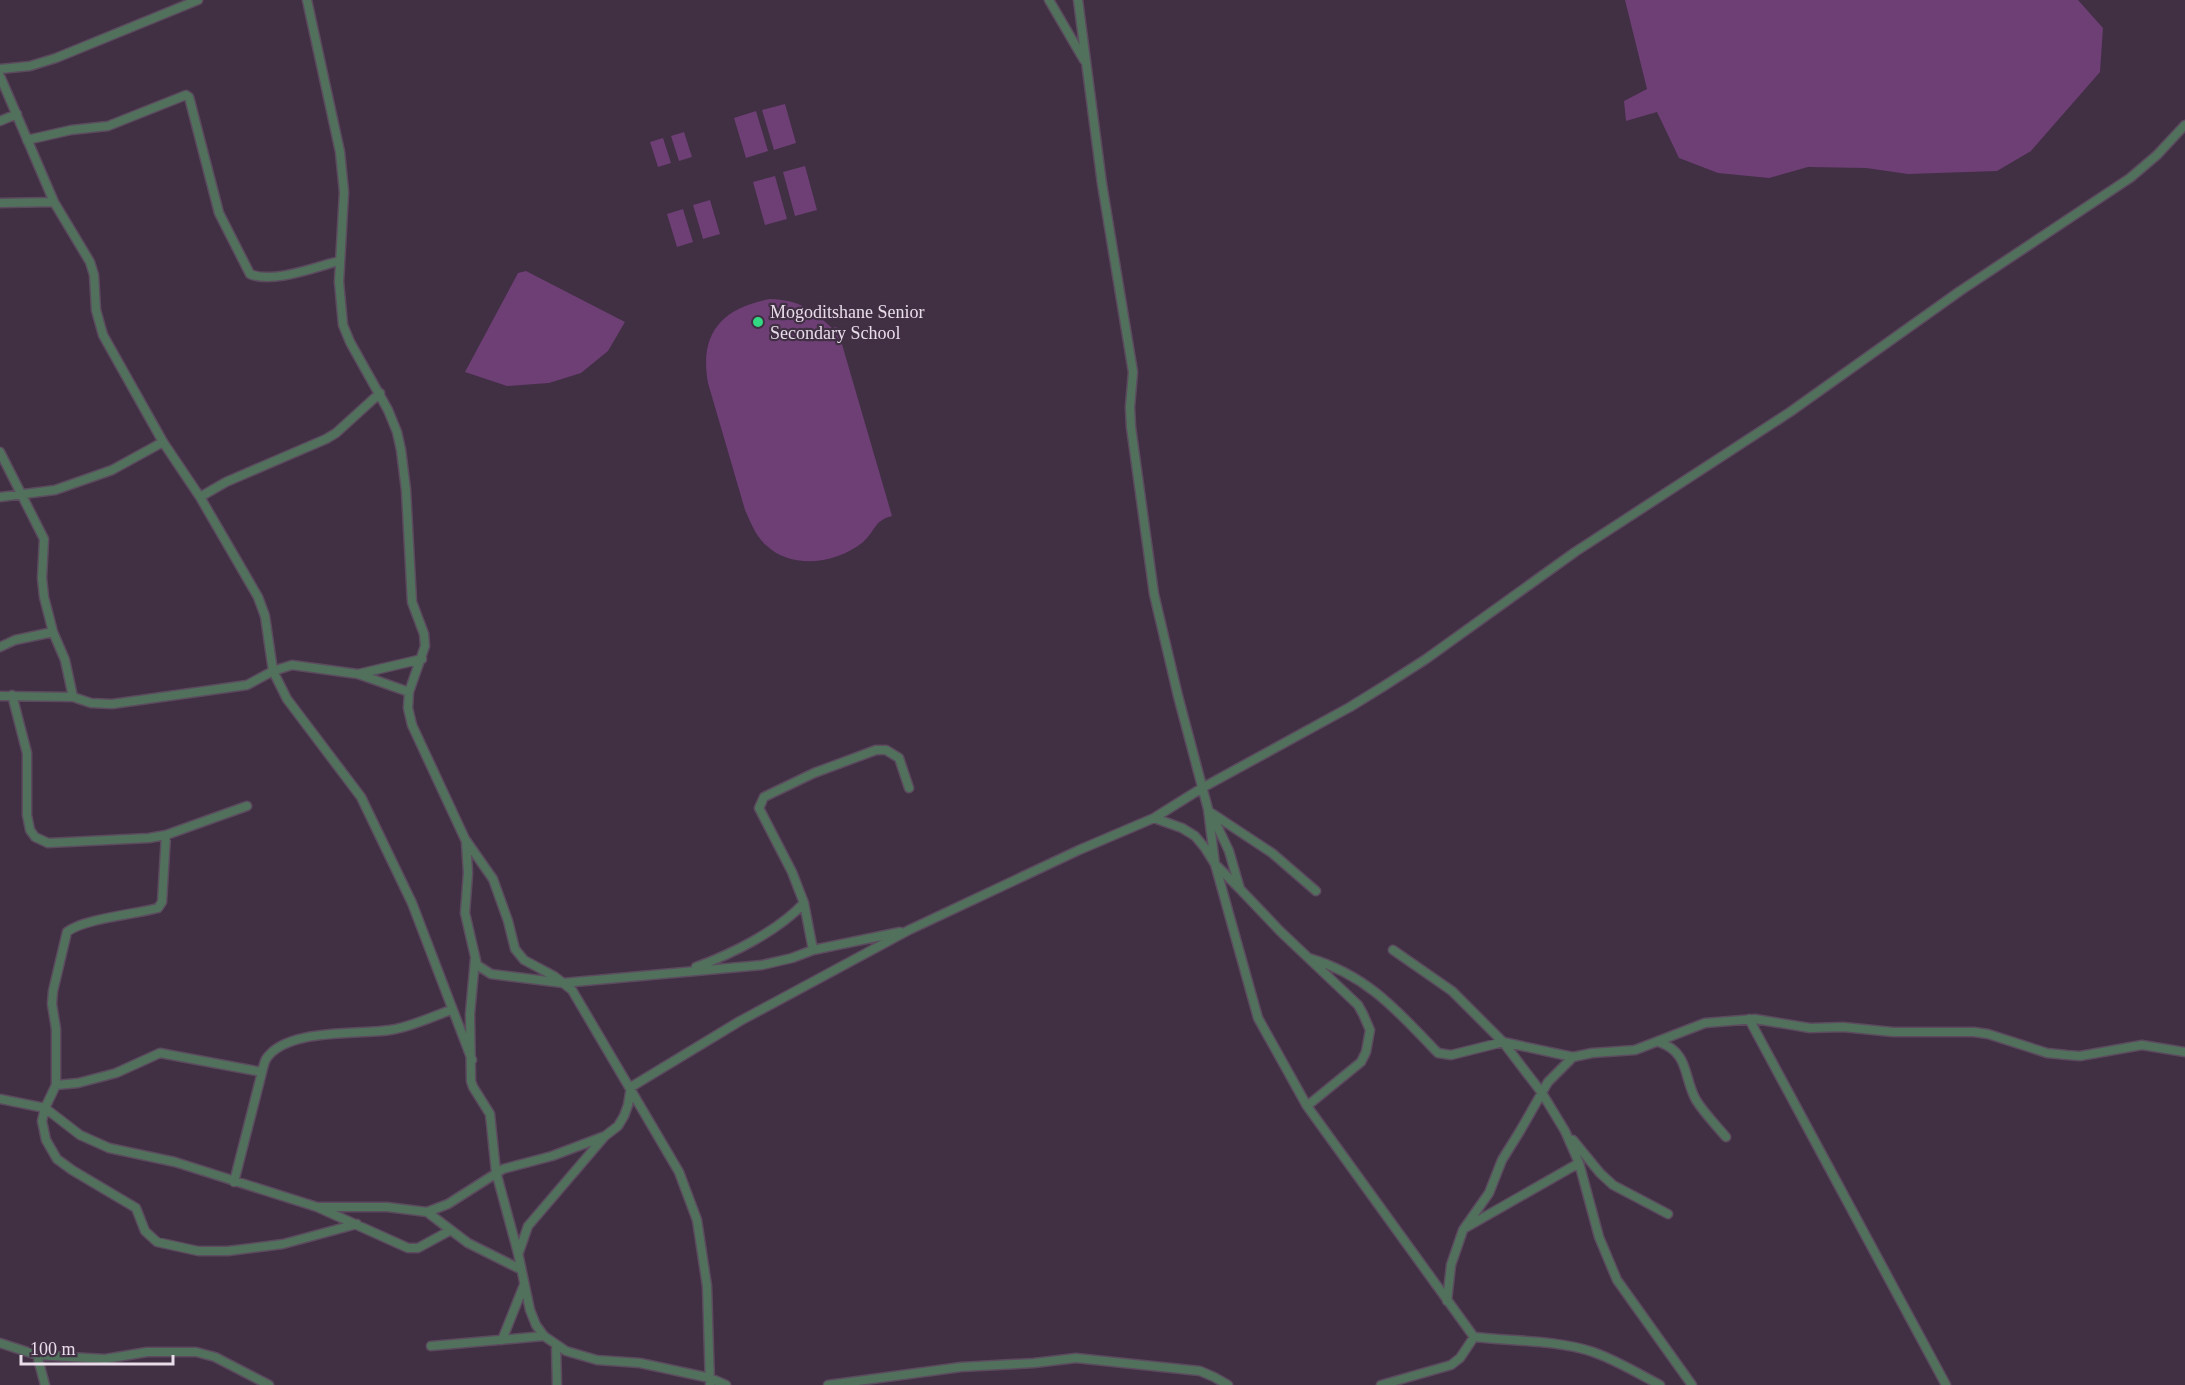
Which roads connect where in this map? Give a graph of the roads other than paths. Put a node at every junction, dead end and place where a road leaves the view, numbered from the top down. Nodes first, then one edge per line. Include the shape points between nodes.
1 (198, 0) edge
2 (307, 0) edge
3 (1049, 0) edge
4 (1078, 0) edge
5 (1088, 66) junction
6 (0, 69) edge
7 (0, 76) edge
8 (17, 114) junction
9 (0, 121) edge
10 (2185, 125) edge
11 (27, 140) junction
12 (54, 202) junction
13 (0, 203) edge
14 (339, 261) junction
15 (380, 393) junction
16 (163, 442) junction
17 (0, 452) edge
18 (21, 493) junction
19 (0, 497) edge
20 (200, 497) junction
21 (53, 632) junction
22 (0, 647) edge
23 (422, 659) junction
24 (273, 671) junction
25 (358, 674) junction
26 (409, 692) junction
27 (12, 695) junction
28 (0, 696) edge
29 (73, 697) junction
30 (909, 788) dead end
31 (1202, 788) junction
32 (247, 806) dead end
33 (1210, 811) junction
34 (1154, 818) junction
35 (166, 835) junction
36 (465, 839) junction
37 (1215, 864) junction
38 (1240, 889) junction
39 (1316, 891) dead end
40 (804, 903) junction
41 (909, 930) junction
42 (813, 950) junction
43 (1393, 950) dead end
44 (1309, 958) junction
45 (475, 959) junction
46 (684, 972) junction
47 (563, 982) junction
48 (451, 1010) junction
49 (1749, 1019) junction
50 (1503, 1042) junction
51 (1659, 1042) junction
52 (2185, 1052) edge
53 (1573, 1057) junction
54 (472, 1060) junction
55 (262, 1072) junction
56 (56, 1085) junction
57 (631, 1087) junction
58 (1542, 1093) junction
59 (0, 1099) edge
60 (1307, 1106) junction
61 (45, 1108) junction
62 (1565, 1131) junction
63 (605, 1136) junction
64 (1726, 1137) dead end
65 (1579, 1163) junction
66 (496, 1172) junction
67 (234, 1182) junction
68 (317, 1207) junction
69 (427, 1212) junction
70 (1668, 1214) dead end
71 (357, 1224) junction
72 (451, 1230) junction
73 (1463, 1230) junction
74 (518, 1253) junction
75 (520, 1269) junction
76 (525, 1284) junction
77 (1448, 1301) junction
78 (544, 1336) junction
79 (1474, 1337) junction
80 (502, 1340) junction
81 (0, 1343) edge
82 (556, 1345) junction
83 (431, 1346) dead end
84 (37, 1354) junction
85 (710, 1382) edge
86 (45, 1385) edge
87 (269, 1385) edge
88 (557, 1385) edge
89 (726, 1385) edge
90 (828, 1385) edge
91 (1227, 1385) edge
92 (1381, 1385) edge
93 (1660, 1385) edge
94 (1692, 1385) edge
95 (1946, 1385) edge

1 - 6 street via 56,58
2 - 14 street via 340,152 344,192
3 - 5 street
4 - 5 street
5 - 31 street via 1102,184 1133,372 1131,427 1154,594
7 - 8 street
8 - 9 street
8 - 11 street
10 - 31 street via 2130,178 1960,291 1790,412 1575,552 1426,659 1350,707
11 - 12 street
11 - 14 street via 108,126 186,95 219,213 249,274 271,277
12 - 13 street
12 - 16 street via 90,262 103,335
14 - 15 street via 343,325
15 - 20 street via 326,439
15 - 23 street via 401,450 412,602 424,634
16 - 18 street via 112,470 56,490
16 - 20 street
17 - 18 street
18 - 19 street
18 - 21 street via 44,539 42,579
20 - 24 street via 262,607
21 - 22 street
21 - 29 street via 65,660
23 - 25 street
23 - 26 street
24 - 25 street via 292,665
24 - 29 street via 247,685 112,704
24 - 48 street via 291,705 361,797 412,903
25 - 26 street
26 - 36 street via 412,725
27 - 28 street
27 - 29 street
27 - 35 street via 27,753 27,815 35,837 48,843
30 - 40 street via 900,758 886,750 876,750 764,797 759,812
31 - 33 street
31 - 34 street
32 - 35 street
33 - 37 street
33 - 38 street
33 - 39 street via 1272,853
34 - 37 street via 1195,836
34 - 41 street
35 - 56 street via 162,902 158,908 98,920 67,932 52,1004
36 - 45 street via 465,912
36 - 47 street via 493,879 514,949 524,960
37 - 38 street
37 - 60 street via 1258,1018
38 - 44 street
40 - 42 street
40 - 46 street via 790,918 720,958
41 - 42 street
41 - 57 street via 740,1021
42 - 46 street via 762,965
43 - 50 street via 1452,991
44 - 50 street via 1338,968 1378,992 1438,1053 1450,1055
44 - 60 street via 1358,1005 1370,1030 1361,1062
45 - 47 street via 482,970 491,974
45 - 54 street
46 - 47 street
47 - 57 street via 572,990
48 - 54 street
48 - 55 street via 391,1030 301,1038 279,1048 267,1059
49 - 51 street via 1705,1023
49 - 52 street via 1809,1028 1974,1032 2047,1053 2080,1056 2142,1045
49 - 95 street
50 - 53 street
50 - 58 street
51 - 53 street via 1635,1050
51 - 64 street via 1674,1049 1698,1103
53 - 58 street
54 - 66 street via 473,1087 492,1122
55 - 56 street via 160,1053 116,1073
55 - 67 street
56 - 61 street
57 - 63 street via 624,1116
57 - 85 street via 680,1172 697,1220 707,1286
58 - 62 street
58 - 73 street via 1502,1160 1489,1193
59 - 61 street
60 - 77 street
61 - 67 street via 80,1135 109,1148 175,1162
61 - 71 street via 42,1121 46,1140 57,1159 136,1208 145,1231 157,1242 198,1251 228,1251 283,1244
62 - 65 street
62 - 70 street via 1613,1185
63 - 66 street
63 - 74 street via 528,1226
65 - 73 street
65 - 94 street via 1599,1237 1617,1280
66 - 69 street via 448,1204
66 - 74 street
67 - 68 street
68 - 69 street via 387,1207
68 - 71 street
69 - 72 street
71 - 72 street via 413,1249
72 - 75 street
73 - 77 street via 1451,1265
74 - 75 street
75 - 76 street
76 - 78 street via 530,1310
76 - 80 street
77 - 79 street
78 - 80 street
78 - 82 street
79 - 92 street via 1451,1365
79 - 93 street via 1587,1351
80 - 83 street
81 - 84 street
82 - 85 street via 597,1360 640,1363
82 - 88 street
84 - 86 street
84 - 87 street via 105,1359 147,1352 196,1352 215,1357
85 - 89 street
90 - 91 street via 961,1367 1084,1358 1200,1371

